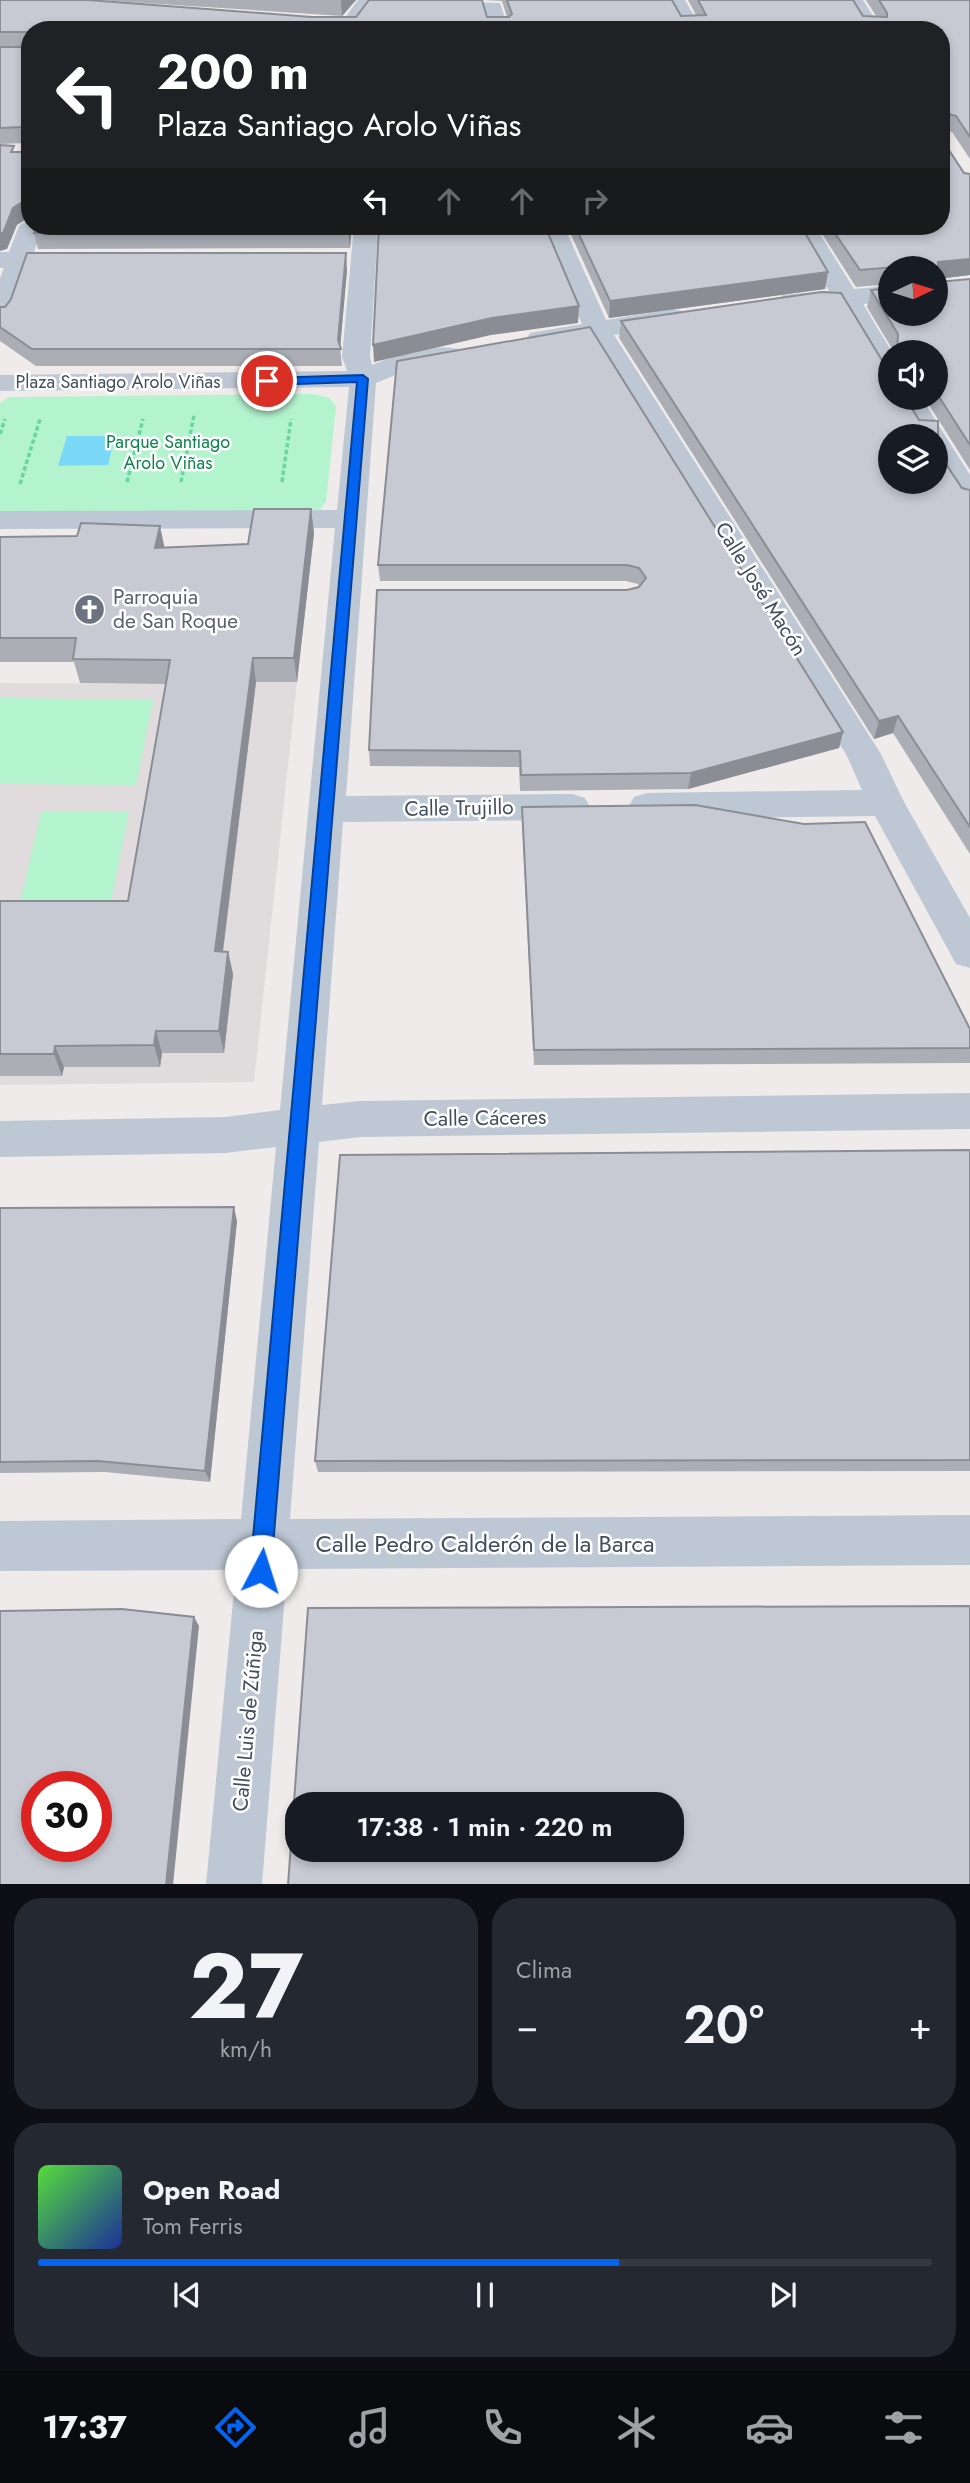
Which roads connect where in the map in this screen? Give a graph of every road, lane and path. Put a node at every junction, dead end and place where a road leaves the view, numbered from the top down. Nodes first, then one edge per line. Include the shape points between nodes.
1 (368, 0) edge
2 (404, 0) edge
3 (676, 0) edge
4 (853, 0) edge
5 (352, 21) edge
6 (497, 21) edge
7 (687, 21) edge
8 (866, 21) edge
9 (25, 235) edge
10 (365, 235) edge
11 (556, 235) edge
12 (808, 235) edge
13 (336, 259) edge
14 (363, 259) junction
15 (10, 260) edge
16 (103, 260) edge
17 (878, 295) edge
18 (845, 299) junction
19 (770, 303) edge
20 (692, 314) edge
21 (0, 315) edge
22 (597, 329) junction
23 (518, 342) edge
24 (478, 349) edge
25 (878, 351) edge
26 (363, 379) junction
27 (0, 383) edge
28 (195, 409) dead end
29 (41, 418) dead end
30 (143, 419) dead end
31 (292, 419) dead end
32 (948, 463) edge
33 (19, 486) dead end
34 (126, 486) dead end
35 (180, 486) dead end
36 (282, 486) dead end
37 (970, 498) edge
38 (351, 519) junction
39 (0, 520) edge
40 (886, 803) junction
41 (326, 809) junction
42 (970, 953) edge
43 (970, 1111) edge
44 (299, 1126) junction
45 (0, 1139) edge
46 (970, 1539) edge
47 (263, 1544) junction
48 (0, 1546) edge
49 (234, 1884) edge

1 - 5 street
2 - 6 street via 493,7
3 - 7 street
4 - 8 street
9 - 15 street
10 - 14 street, Calle Luis de Zúñiga
11 - 22 street, Calle José Macón
12 - 18 street
13 - 14 street
14 - 26 street, Calle Luis de Zúñiga via 356,357
15 - 16 street
15 - 21 street
17 - 18 street
18 - 19 street
18 - 25 street
20 - 22 street
22 - 23 street
22 - 40 street, Calle José Macón via 835,706
24 - 26 street via 396,365
26 - 27 street, Plaza Santiago Arolo Viñas
26 - 38 street, Calle Luis de Zúñiga
28 - 35 path
29 - 33 path
30 - 34 path
31 - 36 path
32 - 37 street
38 - 39 street
38 - 41 street, Calle Luis de Zúñiga via 358,594
40 - 41 street, Calle Trujillo
40 - 42 street, Calle José Macón
41 - 44 street, Calle Luis de Zúñiga
43 - 44 street, Calle Cáceres via 360,1119
44 - 45 street, Calle Cáceres via 225,1135
44 - 47 street, Calle Luis de Zúñiga
46 - 47 street, Calle Pedro Calderón de la Barca
47 - 48 street, Calle Pedro Calderón de la Barca
47 - 49 street, Calle Luis de Zúñiga

